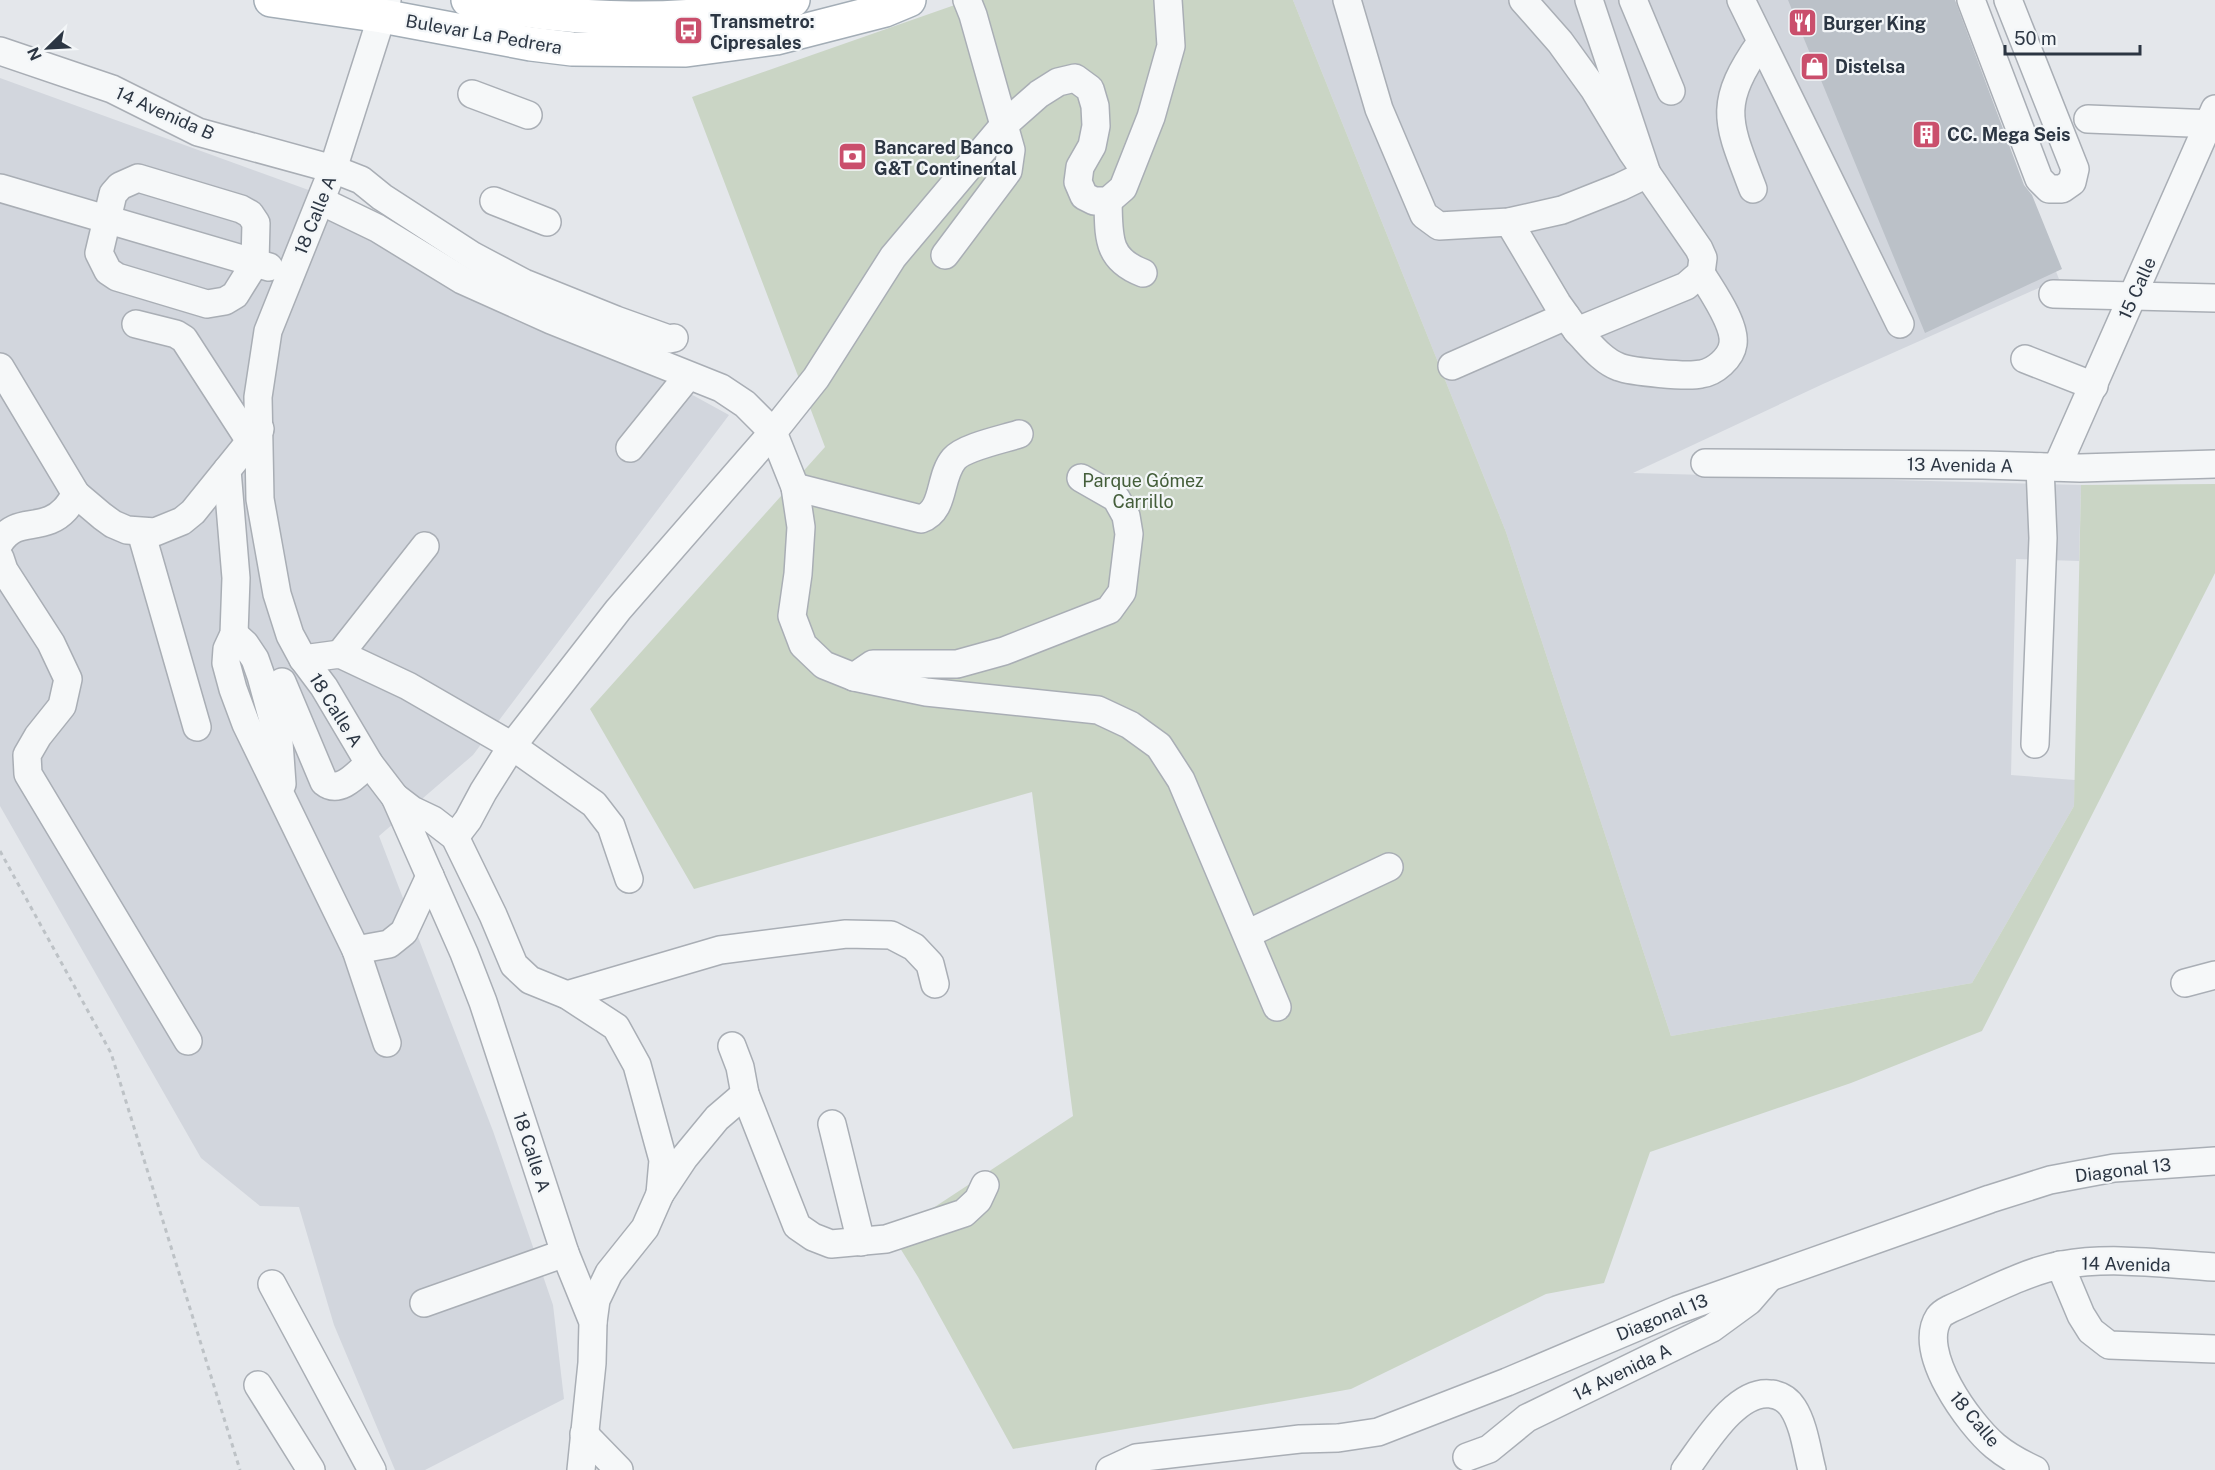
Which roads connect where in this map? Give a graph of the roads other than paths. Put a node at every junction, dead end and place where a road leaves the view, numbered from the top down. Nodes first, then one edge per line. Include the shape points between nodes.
1 (271, 0) edge
2 (468, 0) edge
3 (794, 0) edge
4 (909, 0) edge
5 (967, 0) edge
6 (1168, 0) edge
7 (1347, 0) edge
8 (1523, 0) edge
9 (1589, 0) edge
10 (1633, 0) edge
11 (1741, 0) edge
12 (1971, 0) edge
13 (2008, 0) edge
14 (384, 8) edge
15 (599, 8) edge
16 (1761, 42) junction
17 (572, 49) junction
18 (0, 51) edge
19 (2033, 64) junction
20 (1998, 71) junction
21 (1671, 91) dead end
22 (472, 94) dead end
23 (528, 115) dead end
24 (2088, 119) dead end
25 (2213, 119) edge
26 (1005, 124) junction
27 (333, 169) junction
28 (1647, 174) junction
29 (0, 188) edge
30 (1753, 189) dead end
31 (321, 201) junction
32 (494, 201) dead end
33 (1108, 201) junction
34 (106, 218) junction
35 (547, 222) dead end
36 (1509, 222) junction
37 (945, 255) dead end
38 (255, 263) junction
39 (1143, 273) dead end
40 (1701, 273) junction
41 (291, 274) junction
42 (2053, 294) dead end
43 (2134, 295) junction
44 (2215, 298) edge
45 (1572, 323) junction
46 (136, 324) dead end
47 (1900, 324) dead end
48 (674, 338) dead end
49 (2025, 358) dead end
50 (1452, 366) dead end
51 (0, 367) edge
52 (688, 376) junction
53 (2094, 386) junction
54 (773, 432) junction
55 (1020, 434) dead end
56 (255, 435) junction
57 (630, 448) dead end
58 (1705, 463) dead end
59 (2215, 464) edge
60 (2048, 467) junction
61 (227, 470) junction
62 (1081, 478) dead end
63 (795, 487) junction
64 (76, 494) junction
65 (141, 532) junction
66 (0, 542) edge
67 (425, 546) dead end
68 (0, 558) edge
69 (340, 654) junction
70 (303, 659) junction
71 (854, 677) junction
72 (282, 682) dead end
73 (197, 728) dead end
74 (2035, 744) dead end
75 (512, 746) junction
76 (369, 764) junction
77 (395, 797) junction
78 (455, 837) junction
79 (1389, 867) dead end
80 (430, 876) junction
81 (628, 879) dead end
82 (1247, 934) junction
83 (356, 950) junction
84 (514, 965) junction
85 (2215, 975) edge
86 (476, 983) junction
87 (2186, 983) dead end
88 (935, 984) dead end
89 (567, 995) junction
90 (1277, 1007) dead end
91 (188, 1041) dead end
92 (387, 1043) dead end
93 (732, 1046) dead end
94 (746, 1094) junction
95 (832, 1124) dead end
96 (2215, 1161) edge
97 (985, 1185) dead end
98 (660, 1194) junction
99 (861, 1242) junction
100 (565, 1253) junction
101 (2060, 1265) junction
102 (2215, 1267) edge
103 (1760, 1280) junction
104 (272, 1284) dead end
105 (424, 1303) dead end
106 (1939, 1316) joint
107 (593, 1322) junction
108 (2215, 1349) edge
109 (258, 1385) dead end
110 (584, 1434) junction
111 (1461, 1463) edge
112 (311, 1470) edge
113 (372, 1470) edge
114 (581, 1470) edge
115 (619, 1470) edge
116 (1110, 1470) edge
117 (1684, 1470) edge
118 (1812, 1470) edge
119 (2035, 1470) edge

1 - 14 main road, Bulevar La Pedrera
2 - 15 main road, Bulevar La Pedrera via 532,12
3 - 15 main road, Bulevar La Pedrera via 683,17
4 - 17 main road, Bulevar La Pedrera via 885,10 776,38 686,50
5 - 26 street
6 - 33 street via 1172,46 1151,117 1123,188
7 - 36 street via 1379,109 1424,215 1439,226
8 - 28 street via 1560,42
9 - 28 street
10 - 21 street
11 - 16 street
12 - 20 street
13 - 19 street
14 - 17 main road, Bulevar La Pedrera via 531,44
14 - 27 street, 18 Calle A
15 - 17 street
16 - 30 street via 1745,65 1731,102 1733,136
16 - 47 street
18 - 27 street, 14 Avenida B via 112,89 198,132
19 - 20 street via 2017,73
19 - 20 street via 2075,169 2072,182 2062,189 2049,189 2039,179
22 - 23 street
24 - 25 street
25 - 43 street, 15 Calle
26 - 33 street via 1058,82 1075,78 1090,88 1096,126 1077,182 1084,196
26 - 37 street via 1011,150 1008,171
26 - 54 street via 893,257 816,378
27 - 31 street, 18 Calle A
27 - 48 street, 14 Avenida B via 361,180 472,256 524,283 616,320
28 - 36 street via 1562,210
28 - 40 street via 1699,249 1703,258
29 - 34 street
31 - 41 street, 18 Calle A
31 - 52 street via 377,228 462,280
32 - 35 street
33 - 39 street via 1113,250 1129,268
34 - 38 street
34 - 38 street via 113,194 138,178 241,208 256,223
34 - 38 street via 99,253 108,271 117,277 217,304 235,295
36 - 45 street
38 - 41 street
40 - 45 street via 1686,286
40 - 45 street via 1730,323 1733,343 1729,356 1702,374 1617,367 1601,356
41 - 56 street, 18 Calle A via 268,331
42 - 43 street
43 - 44 street
43 - 53 street, 15 Calle
45 - 50 street
46 - 56 street via 184,339
49 - 53 street
51 - 64 street
52 - 54 street via 721,388 745,404
52 - 57 street
53 - 60 street, 15 Calle
54 - 63 street
54 - 75 street via 618,610
55 - 63 street via 954,458 936,508 921,519
56 - 61 street
56 - 70 street, 18 Calle A via 260,499 277,594 290,635
58 - 60 street, 13 Avenida A
59 - 60 street, 13 Avenida A
60 - 74 street, 15 Calle
61 - 65 street via 182,521 155,532
61 - 83 street via 236,578 234,634 255,659 261,676 279,742 282,795
62 - 71 street via 1116,498 1129,534 1122,592 1109,610 1004,651 957,664 873,664
63 - 71 street via 801,527 792,616 803,645 824,664
64 - 65 street via 113,524
64 - 66 street via 65,511 50,520 7,531
65 - 73 street
67 - 69 street
68 - 91 street via 68,679 62,706 27,755 28,774
69 - 70 street
69 - 75 street via 408,686
70 - 76 street, 18 Calle A
71 - 82 street via 926,692 1098,710 1131,725 1159,746 1181,780
72 - 76 street via 324,782 339,786
75 - 78 street
75 - 81 street via 594,804 611,826
76 - 77 street, 18 Calle A
77 - 78 street
77 - 80 street, 18 Calle A
78 - 84 street
79 - 82 street
80 - 83 street via 404,932 389,944
80 - 86 street, 18 Calle A
82 - 90 street
83 - 92 street
84 - 86 street
84 - 89 street via 530,980
85 - 87 street
86 - 100 street, 18 Calle A
88 - 89 street via 930,964 914,947 891,935 846,934 720,950
89 - 98 street via 616,1027 637,1065 663,1160
93 - 94 street
94 - 98 street via 717,1118
94 - 99 street via 797,1226 813,1238 831,1244
95 - 99 street
96 - 103 street, Diagonal 13 via 2114,1168 2050,1180
97 - 99 street via 978,1200 964,1213 886,1239
98 - 107 street via 645,1228 609,1273 596,1300
100 - 105 street
100 - 107 street, 18 Calle A
101 - 102 street, 14 Avenida via 2108,1260
101 - 106 street, 14 Avenida
101 - 108 street via 2081,1315 2091,1331 2109,1345
103 - 111 street, 14 Avenida A via 1749,1301 1712,1328 1527,1418 1489,1449
103 - 116 street, Diagonal 13 via 1378,1432 1136,1458
104 - 113 street
106 - 119 street, 18 Calle via 1934,1354 1955,1400 1995,1446
107 - 110 street, 18 Calle A
109 - 112 street
110 - 114 street, 18 Calle A
110 - 115 street
117 - 118 street via 1733,1408 1757,1394 1774,1394 1793,1407

